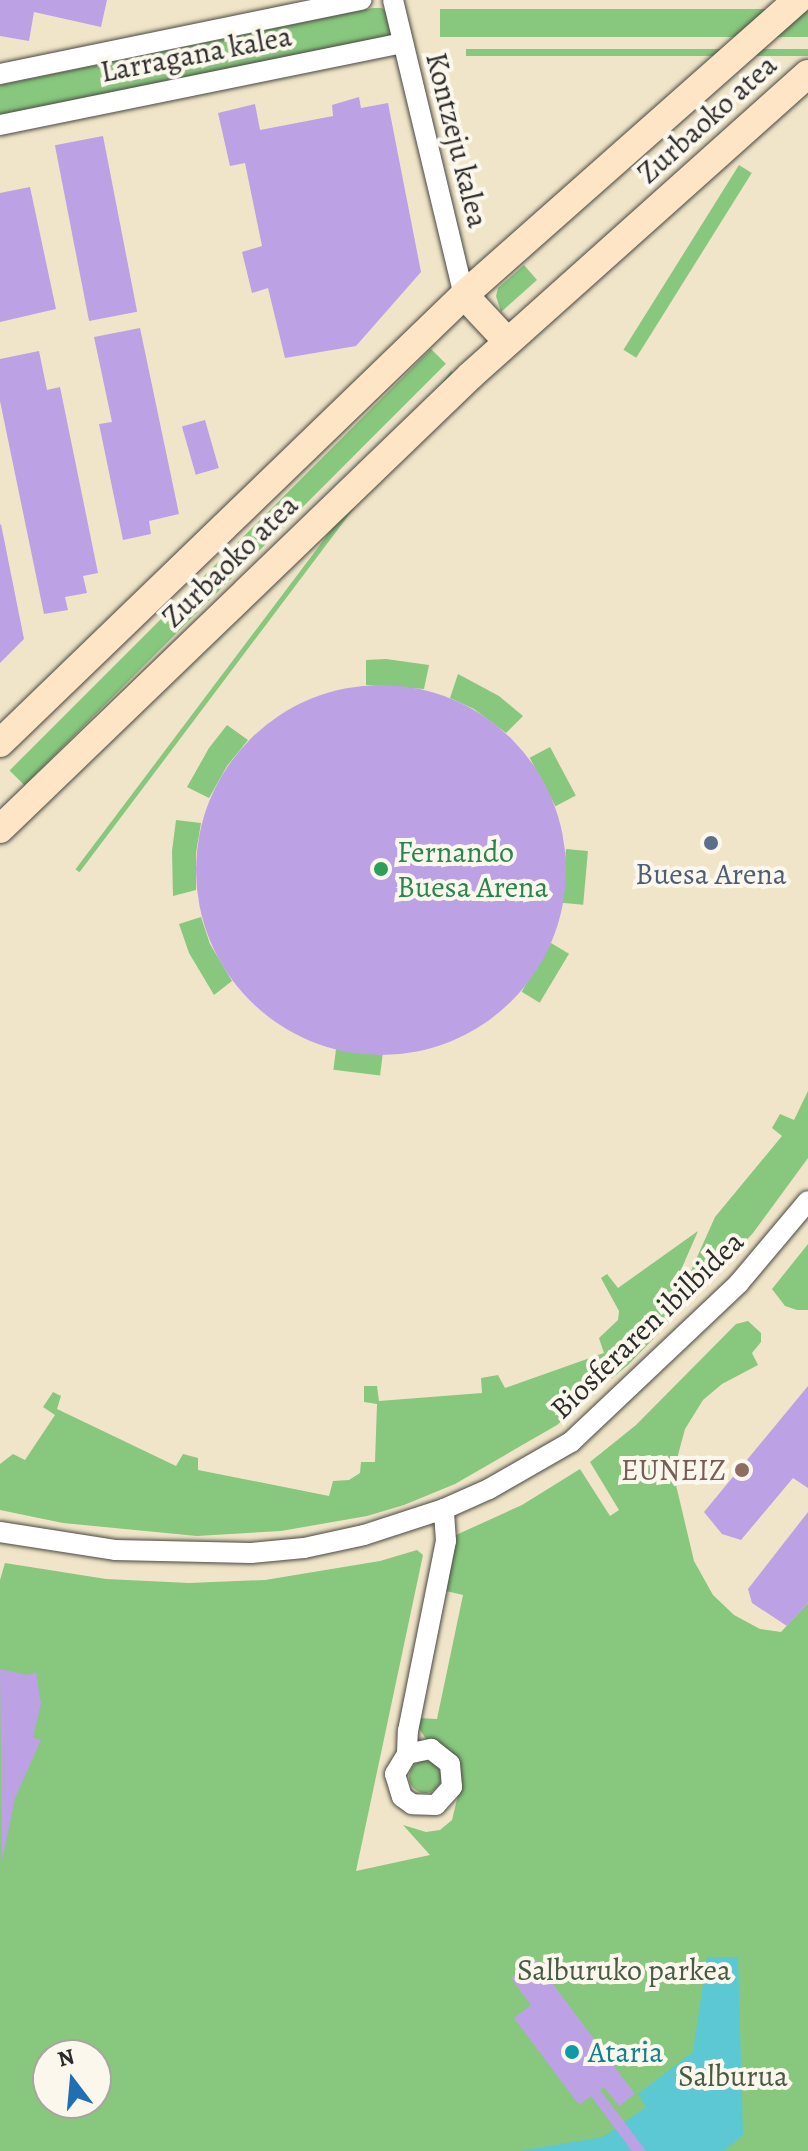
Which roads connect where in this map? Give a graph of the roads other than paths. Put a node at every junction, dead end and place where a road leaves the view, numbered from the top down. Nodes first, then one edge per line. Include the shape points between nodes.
1 (361, 0) edge
2 (393, 0) edge
3 (798, 0) edge
4 (403, 43) junction
5 (0, 74) edge
6 (808, 74) edge
7 (0, 125) edge
8 (464, 295) junction
9 (508, 342) junction
10 (0, 743) edge
11 (0, 829) edge
12 (808, 1201) edge
13 (444, 1509) junction
14 (0, 1532) edge
15 (407, 1754) dead end

1 - 5 street, Larragana kalea
2 - 4 street, Kontzeju kalea
3 - 8 street, Zurbaoko atea
4 - 7 street, Larragana kalea
4 - 8 street, Kontzeju kalea
6 - 9 street, Zurbaoko atea
8 - 9 street
8 - 10 street, Zurbaoko atea
9 - 11 street, Zurbaoko atea
12 - 13 street, Biosferaren ibilbidea via 739,1283 571,1442
13 - 14 street, Biosferaren ibilbidea via 364,1535 251,1553 115,1550
13 - 15 street via 446,1541

